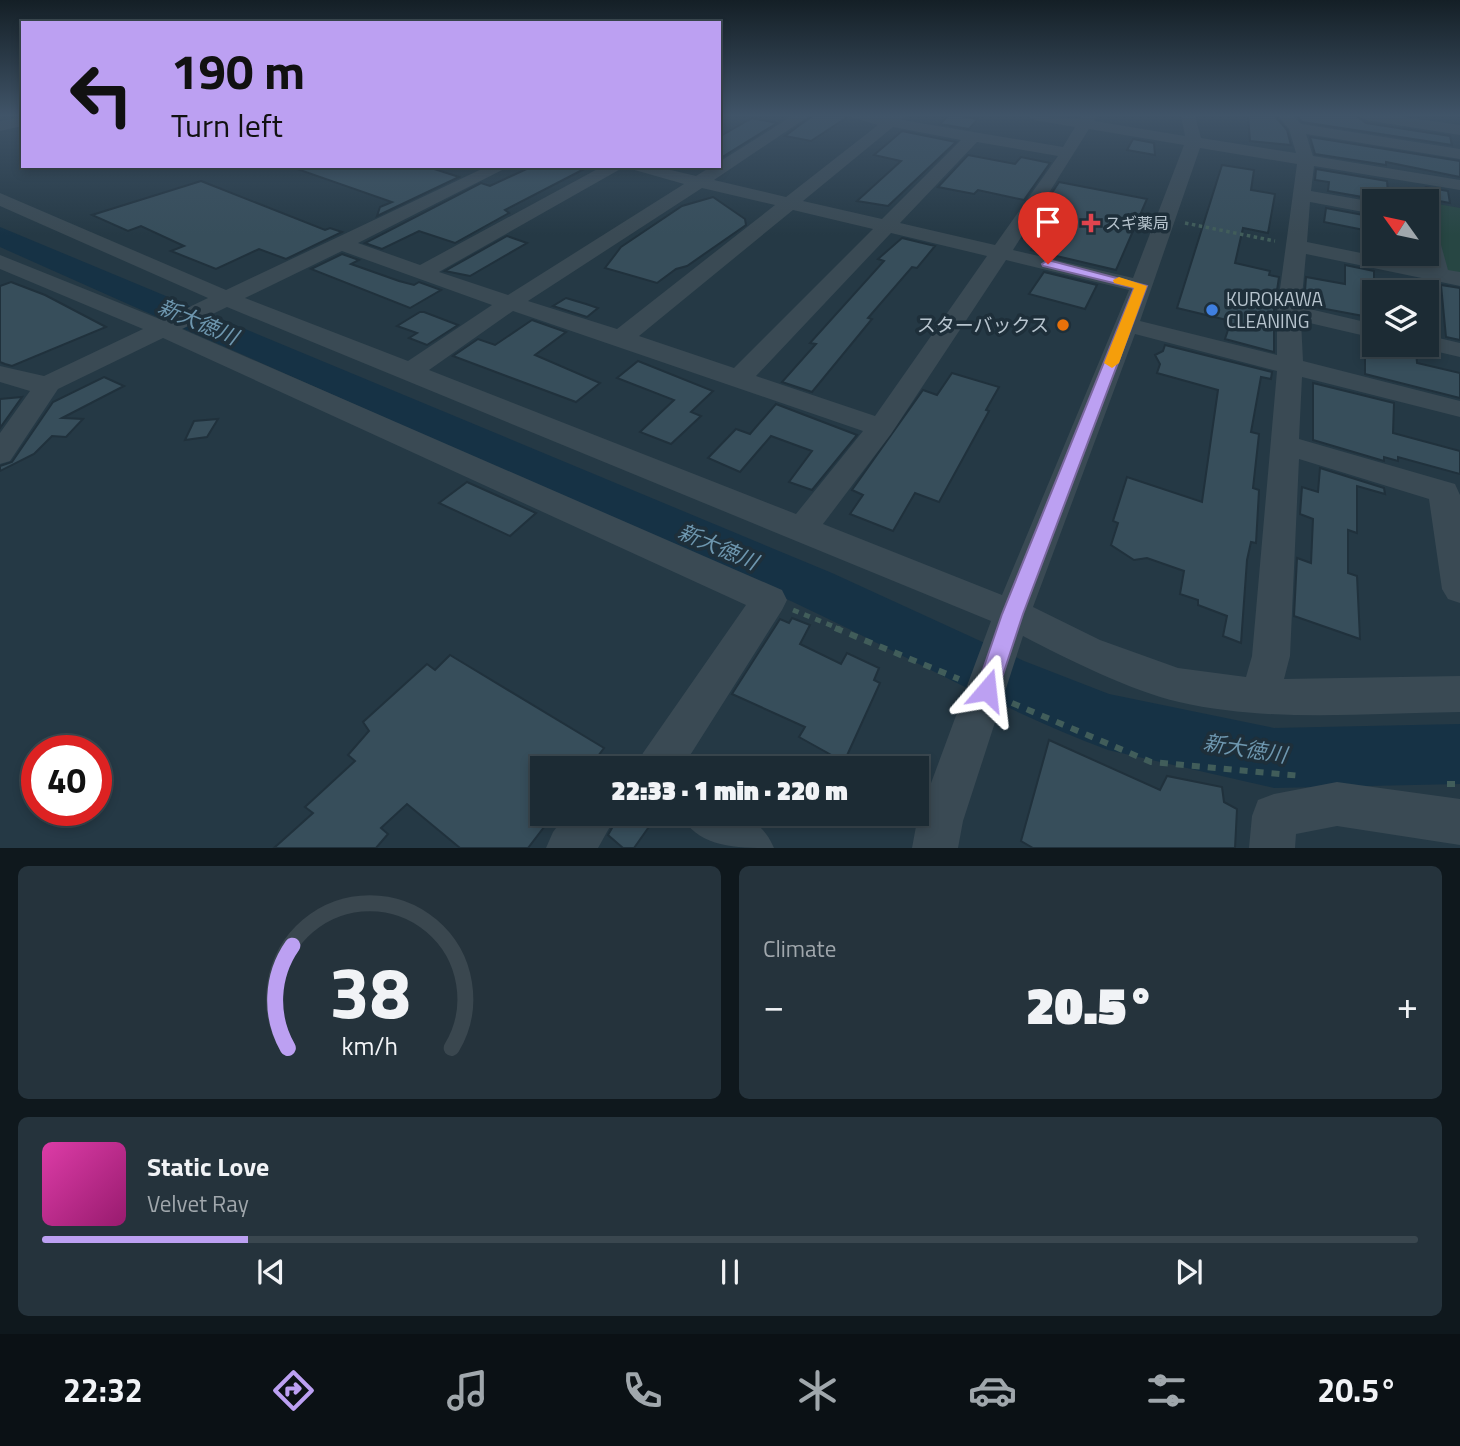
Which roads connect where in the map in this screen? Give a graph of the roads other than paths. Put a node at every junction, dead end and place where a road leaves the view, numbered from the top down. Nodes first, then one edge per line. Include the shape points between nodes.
1 (743, 156) edge
2 (850, 156) edge
3 (956, 156) edge
4 (1066, 156) edge
5 (1183, 156) edge
6 (1293, 156) edge
7 (1305, 156) edge
8 (1306, 159) junction
9 (498, 168) edge
10 (612, 168) edge
11 (639, 168) edge
12 (702, 183) junction
13 (1460, 185) edge
14 (1302, 195) junction
15 (0, 199) edge
16 (790, 205) junction
17 (1362, 206) edge
18 (889, 227) junction
19 (340, 243) junction
20 (1297, 246) junction
21 (1001, 253) junction
22 (1436, 266) edge
23 (8, 271) edge
24 (421, 273) junction
25 (1438, 275) junction
26 (1460, 279) edge
27 (1141, 286) junction
28 (226, 298) junction
29 (510, 303) junction
30 (1289, 312) junction
31 (169, 325) junction
32 (1127, 325) junction
33 (1362, 328) edge
34 (621, 338) junction
35 (1439, 345) edge
36 (1460, 350) edge
37 (1290, 365) junction
38 (411, 371) junction
39 (0, 374) edge
40 (738, 379) junction
41 (48, 384) junction
42 (1460, 409) edge
43 (881, 428) junction
44 (1283, 444) junction
45 (0, 454) edge
46 (802, 529) junction
47 (1460, 589) edge
48 (1006, 631) junction
49 (1460, 694) edge
50 (1260, 697) junction
51 (666, 756) edge
52 (1460, 822) edge
53 (586, 826) edge
54 (721, 826) edge
55 (569, 848) edge
56 (751, 848) edge
57 (935, 848) edge
58 (1272, 848) edge

1 - 12 street
2 - 16 street
3 - 18 street
4 - 21 street
5 - 27 street
6 - 8 street
7 - 8 street
8 - 13 street
8 - 14 street
9 - 19 street
10 - 24 street
11 - 12 street
12 - 16 street
12 - 29 street
14 - 17 street
14 - 20 street
15 - 28 street
16 - 18 street
16 - 34 street
18 - 21 street
18 - 40 street
19 - 24 street
19 - 28 street
20 - 25 street
20 - 30 street
21 - 27 street
21 - 43 street
22 - 25 street
23 - 31 street
24 - 29 street
25 - 26 street
27 - 32 street
28 - 31 street
28 - 38 street
29 - 34 street
29 - 38 street
30 - 33 street
30 - 37 street
31 - 41 street
31 - 51 street via 769,600
32 - 37 street
32 - 48 street
34 - 40 street
35 - 36 street
37 - 42 street
37 - 44 street
38 - 46 street
39 - 41 street
40 - 43 street
41 - 45 street
43 - 46 street
44 - 47 street via 1444,492
44 - 50 street via 1271,656
46 - 48 street
48 - 50 street via 1087,651 1178,685
48 - 57 street via 940,821
49 - 50 street
52 - 58 street via 1337,804 1274,816
53 - 55 street
54 - 56 street

